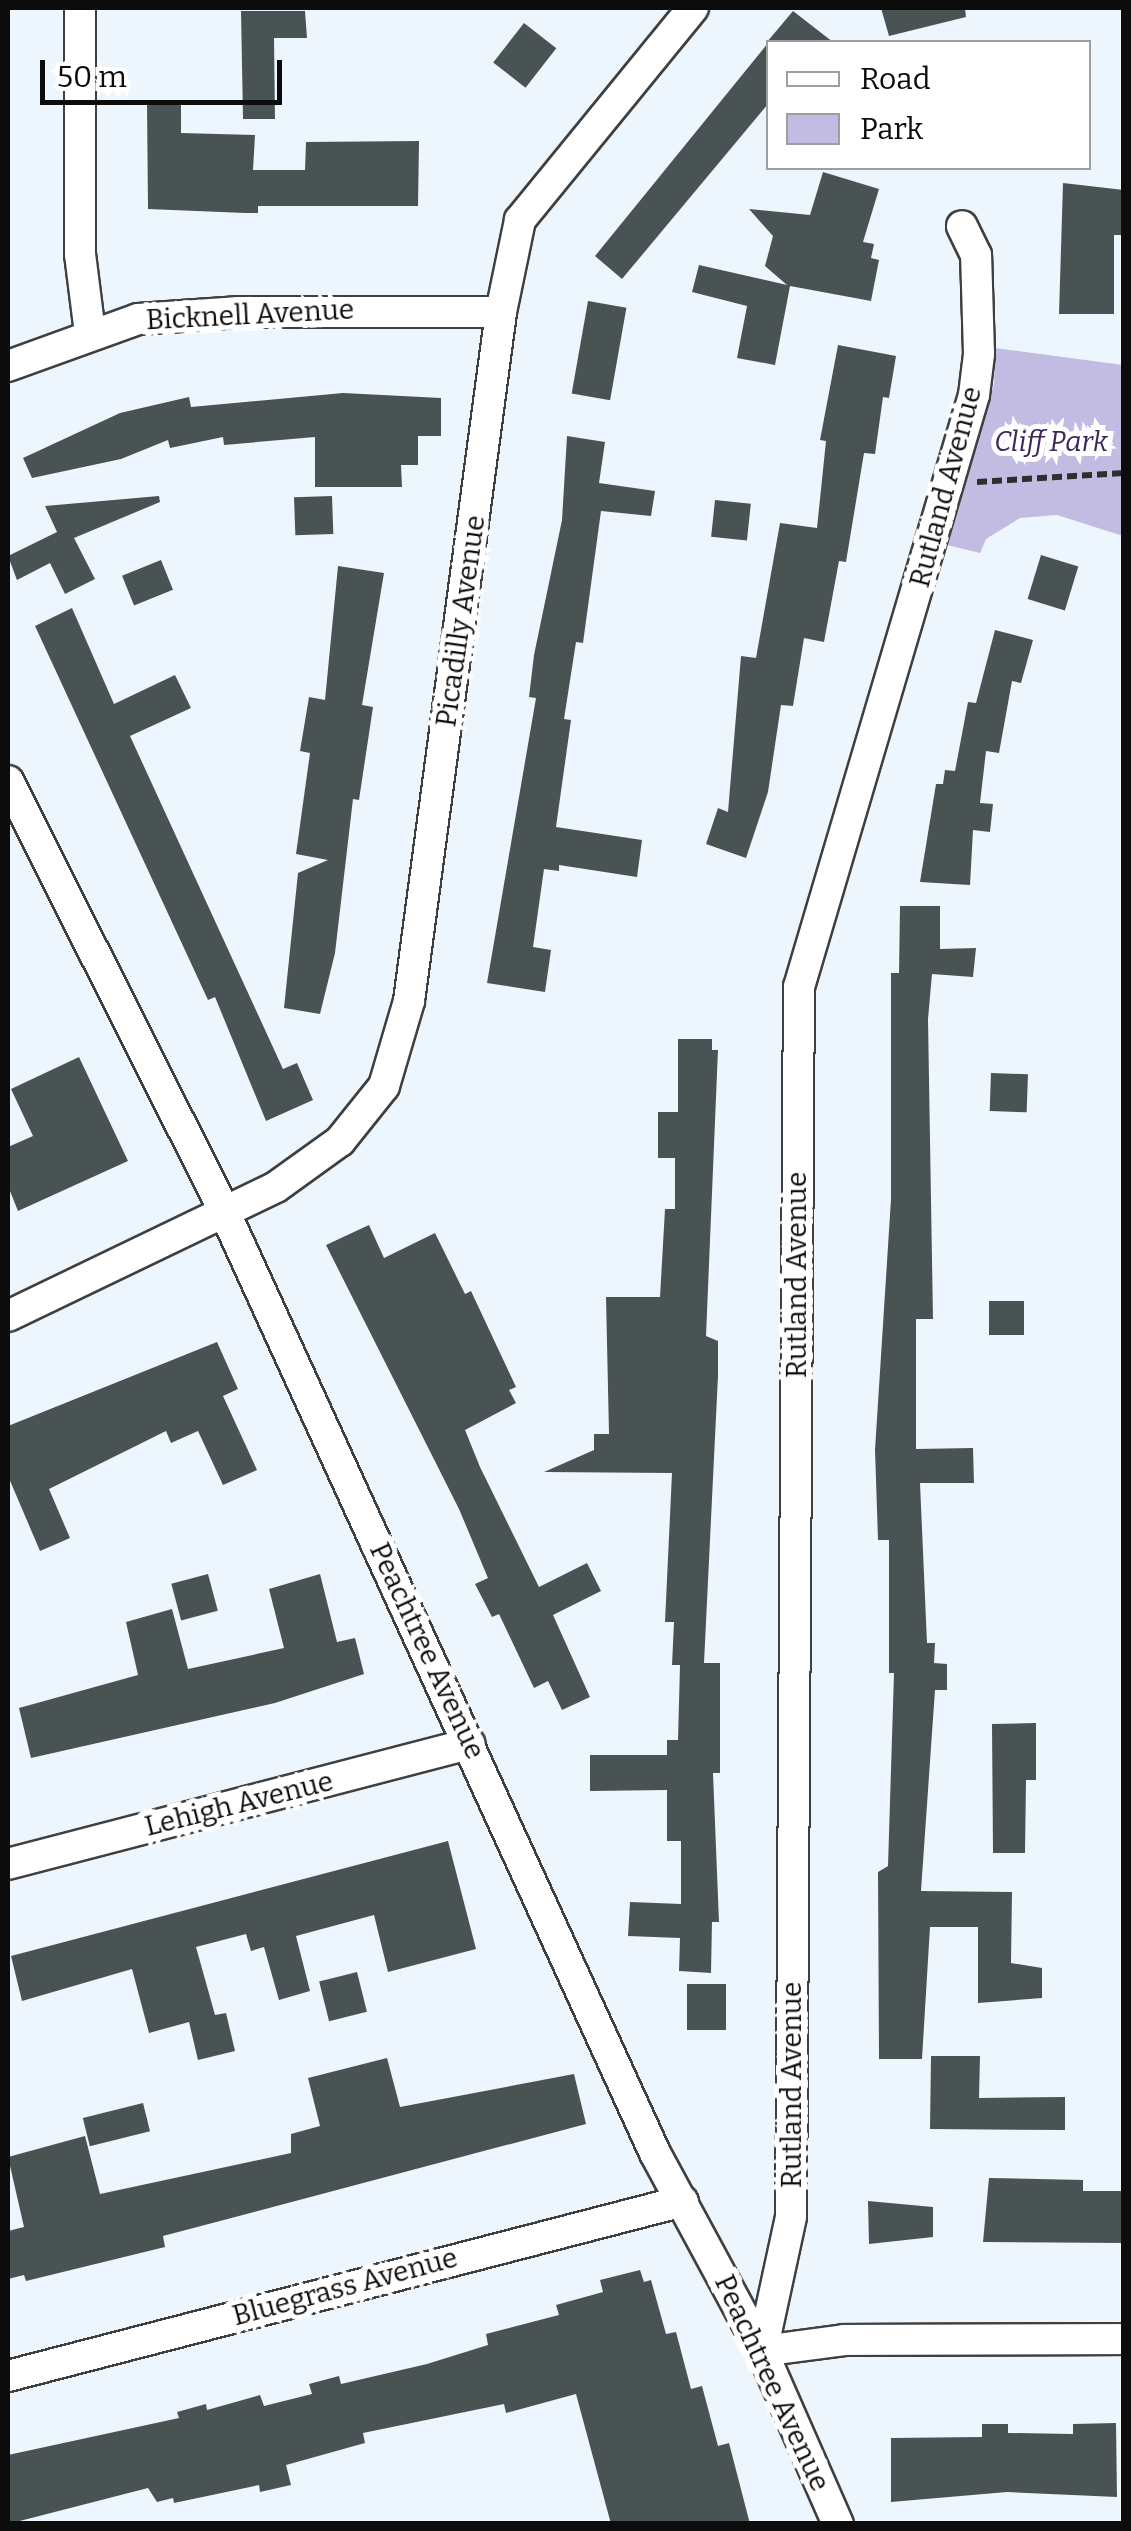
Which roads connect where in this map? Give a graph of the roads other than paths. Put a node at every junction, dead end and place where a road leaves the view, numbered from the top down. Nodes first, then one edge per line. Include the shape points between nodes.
1 (80, 8) edge
2 (693, 8) edge
3 (962, 226) dead end
4 (501, 312) junction
5 (90, 333) junction
6 (8, 366) edge
7 (9, 789) edge
8 (225, 1213) junction
9 (8, 1316) edge
10 (470, 1744) junction
11 (8, 1864) edge
12 (683, 2201) junction
13 (1124, 2339) edge
14 (762, 2350) junction
15 (8, 2376) edge
16 (838, 2524) edge

1 - 5 street via 80,254
2 - 4 street, Picadilly Avenue via 520,220
3 - 14 street, Rutland Avenue via 976,256 980,354 800,987 791,2218
4 - 5 street, Bicknell Avenue via 240,312 138,319
4 - 8 street, Picadilly Avenue via 400,1042 384,1086 340,1140
5 - 6 street, Bicknell Avenue
7 - 8 street, Peachtree Avenue
8 - 9 street, Picadilly Avenue
8 - 10 street, Peachtree Avenue
10 - 11 street, Lehigh Avenue
10 - 12 street, Peachtree Avenue via 655,2153
12 - 14 street, Peachtree Avenue
12 - 15 street, Bluegrass Avenue
13 - 14 street via 844,2340
14 - 16 street, Peachtree Avenue

